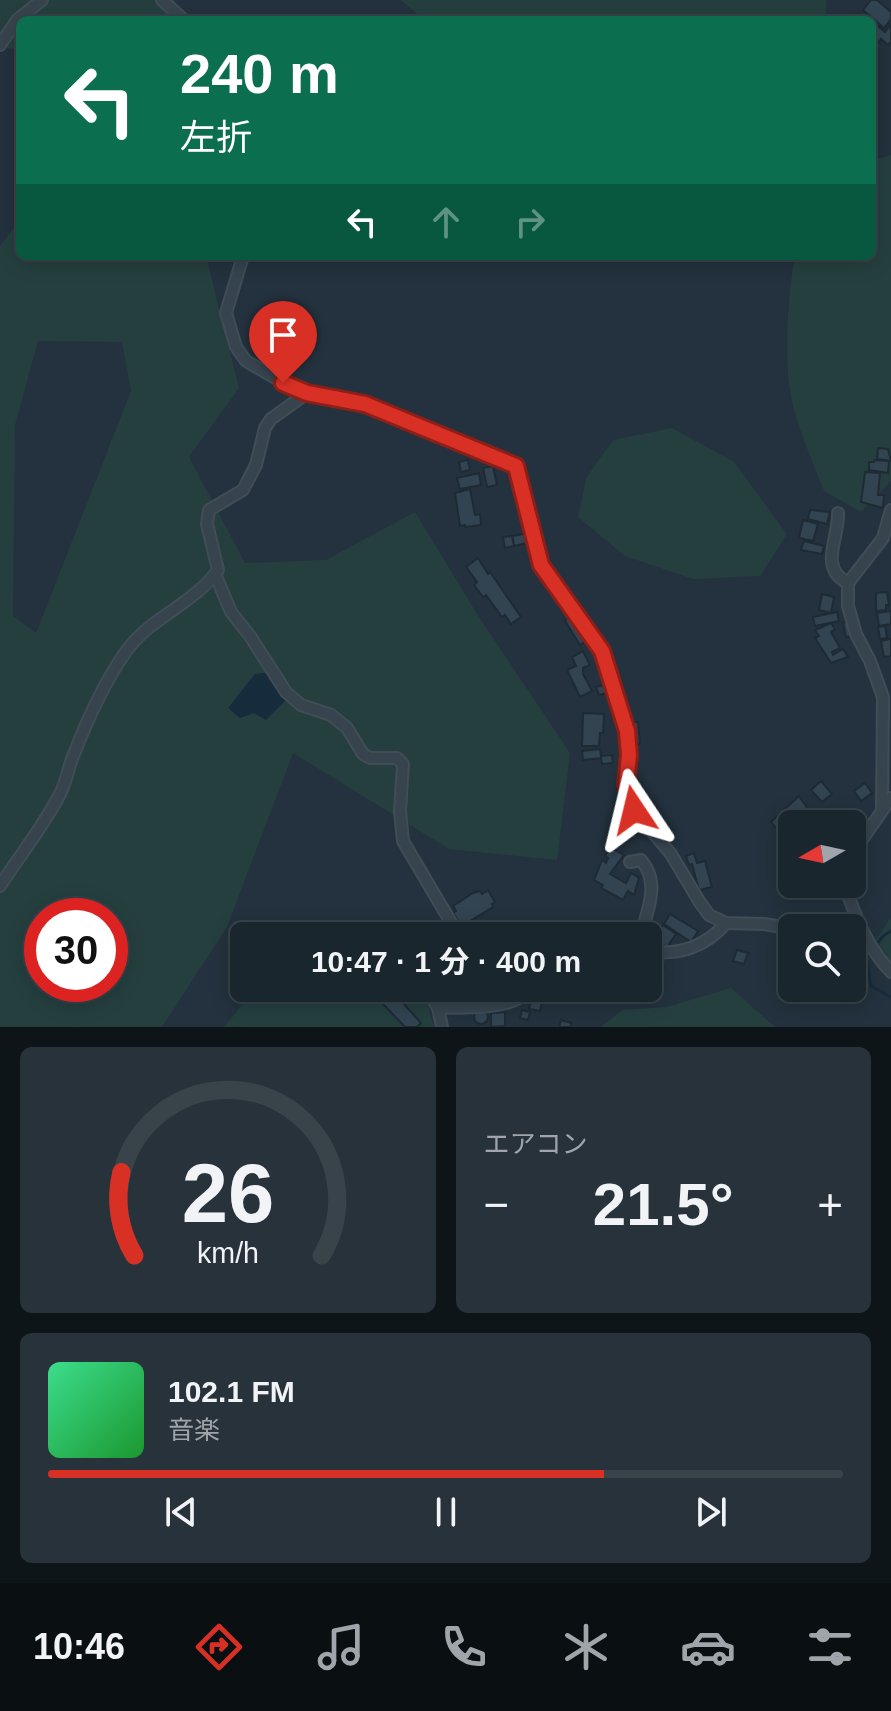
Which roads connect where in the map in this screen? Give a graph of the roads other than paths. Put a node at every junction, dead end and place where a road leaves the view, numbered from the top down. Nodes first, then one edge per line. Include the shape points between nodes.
1 (42, 0) edge
2 (162, 0) edge
3 (22, 16) edge
4 (180, 16) edge
5 (16, 21) edge
6 (0, 45) edge
7 (242, 260) edge
8 (307, 393) junction
9 (891, 510) edge
10 (838, 513) dead end
11 (215, 574) junction
12 (848, 583) junction
13 (891, 798) edge
14 (882, 810) junction
15 (866, 833) edge
16 (630, 862) dead end
17 (0, 886) edge
18 (451, 922) edge
19 (645, 922) edge
20 (726, 923) junction
21 (778, 926) edge
22 (866, 937) edge
23 (662, 951) edge
24 (891, 972) edge
25 (434, 1002) edge
26 (436, 1002) edge
27 (459, 1002) edge
28 (513, 1002) edge
29 (459, 1007) junction
30 (438, 1008) junction
31 (442, 1027) edge

1 - 3 street
2 - 4 street
5 - 6 street
7 - 8 street via 226,313 236,347 246,361
8 - 11 street via 265,428 243,490 209,510
8 - 20 street via 365,404 516,466 541,565 607,665 627,731 626,784 634,810 671,854 709,915
9 - 12 street via 883,538
10 - 12 street via 831,568
11 - 17 street via 127,650 102,690 59,796
11 - 18 street via 231,612 286,692 301,705 331,715 347,728 363,754 397,758 403,764 403,841
12 - 14 street via 856,634 883,697
13 - 14 street
14 - 15 street
16 - 19 street via 641,860 652,883
20 - 21 street
20 - 23 street via 685,952
22 - 24 street
25 - 30 street
26 - 30 street
27 - 29 street
28 - 29 street
29 - 30 street
30 - 31 street

